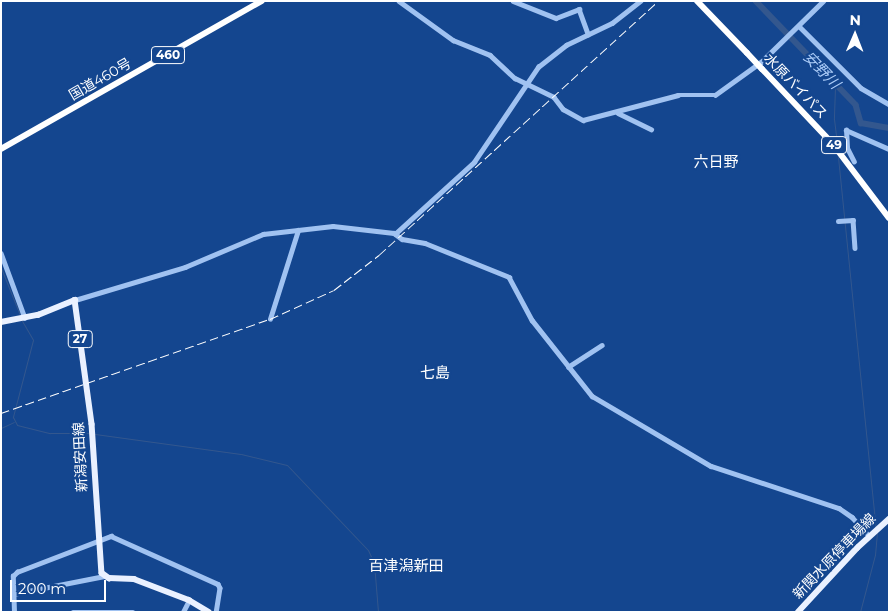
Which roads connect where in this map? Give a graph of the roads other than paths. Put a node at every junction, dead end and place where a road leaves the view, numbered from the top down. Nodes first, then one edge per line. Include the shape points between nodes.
1 (262, 1) edge
2 (399, 1) edge
3 (513, 1) edge
4 (640, 1) edge
5 (697, 1) edge
6 (823, 1) edge
7 (799, 28) junction
8 (588, 34) junction
9 (527, 82) junction
10 (889, 104) edge
11 (618, 113) junction
12 (651, 129) dead end
13 (1, 149) edge
14 (889, 149) edge
15 (854, 162) dead end
16 (889, 218) edge
17 (838, 222) dead end
18 (298, 230) junction
19 (395, 234) junction
20 (855, 248) dead end
21 (1, 254) edge
22 (74, 300) junction
23 (25, 318) junction
24 (270, 319) dead end
25 (1, 322) edge
26 (602, 345) dead end
27 (568, 367) junction
28 (889, 519) edge
29 (871, 535) junction
30 (99, 541) junction
31 (105, 576) junction
32 (13, 594) junction
33 (189, 600) junction
34 (14, 612) edge
35 (73, 612) edge
36 (133, 612) edge
37 (184, 612) edge
38 (209, 612) edge
39 (216, 612) edge
40 (798, 612) edge

1 - 13 highway, 国道460号 / 460
2 - 9 street via 453,40 490,55 515,78
3 - 8 street via 556,18 578,9
4 - 8 street via 612,23
5 - 16 highway, 水原バイパス / 49, bridge via 807,115 860,176
6 - 7 street
7 - 10 street via 862,88
7 - 11 street via 717,94 678,95
8 - 9 street via 544,61
9 - 11 street via 554,97 576,118 589,119 603,113
9 - 19 street via 474,162
11 - 12 street
14 - 15 street via 846,130 847,148
17 - 20 street via 853,220
18 - 19 street via 351,226
18 - 22 street via 263,234 185,267
18 - 24 street
19 - 27 street via 509,277 532,320
21 - 23 street
22 - 23 main road
22 - 30 main road, 新潟安田線 / 27 via 92,433
23 - 25 main road
26 - 27 street
27 - 29 street via 592,396 688,454 729,473 839,508
28 - 29 main road, 新関水原停車場線
29 - 40 main road, 新関水原停車場線
30 - 31 main road, 新潟安田線 / 27
30 - 32 street via 17,572 13,576
30 - 39 street via 116,537 218,584
31 - 32 street
31 - 33 main road via 134,579
32 - 34 street
33 - 37 street
33 - 38 main road
35 - 36 street

